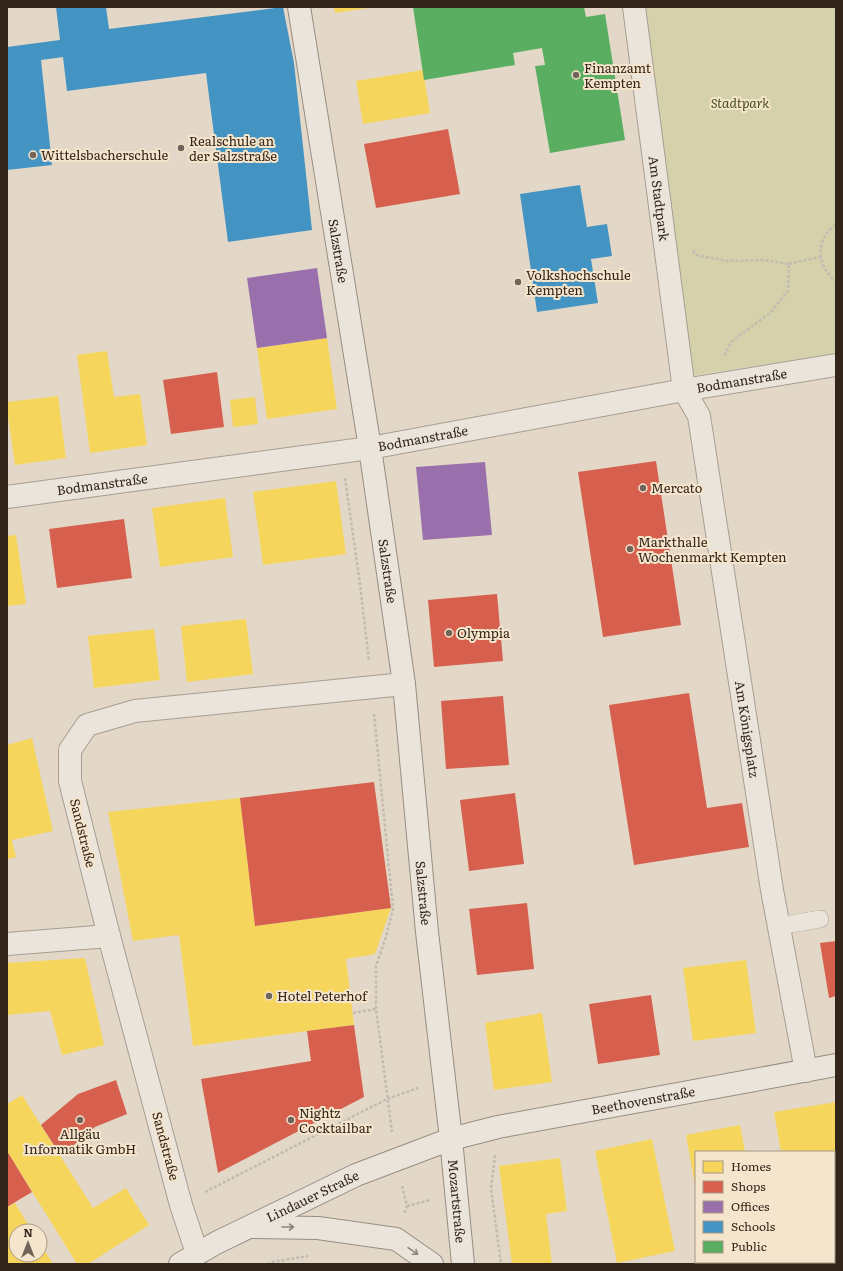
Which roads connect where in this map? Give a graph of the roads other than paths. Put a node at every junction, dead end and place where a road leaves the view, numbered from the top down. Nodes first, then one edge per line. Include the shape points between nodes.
1 (299, 7) edge
2 (634, 7) edge
3 (836, 365) edge
4 (684, 390) junction
5 (370, 448) junction
6 (7, 497) edge
7 (404, 684) junction
8 (820, 919) dead end
9 (779, 926) junction
10 (109, 936) junction
11 (7, 944) edge
12 (836, 1065) edge
13 (806, 1071) junction
14 (451, 1139) junction
15 (249, 1227) junction
16 (188, 1259) edge
17 (432, 1264) edge
18 (463, 1264) edge

1 - 5 street, Salzstraße
2 - 4 street, Am Stadtpark
3 - 4 street, Bodmanstraße
4 - 5 street, Bodmanstraße
4 - 9 street, Am Königsplatz via 699,416 703,438
5 - 6 street, Bodmanstraße
5 - 7 street, Salzstraße
7 - 10 street, Sandstraße via 134,711 87,725 70,750 70,781
7 - 14 street, Salzstraße via 427,932
8 - 9 lane
9 - 13 street, Am Königsplatz
10 - 11 street
10 - 16 street, Sandstraße via 181,1204
12 - 13 street, Beethovenstraße
13 - 14 street, Beethovenstraße via 498,1127
14 - 15 street, Lindauer Straße via 356,1176
14 - 18 street, Mozartstraße
15 - 16 street, Lindauer Straße
15 -> 17 street via 318,1228 396,1240

